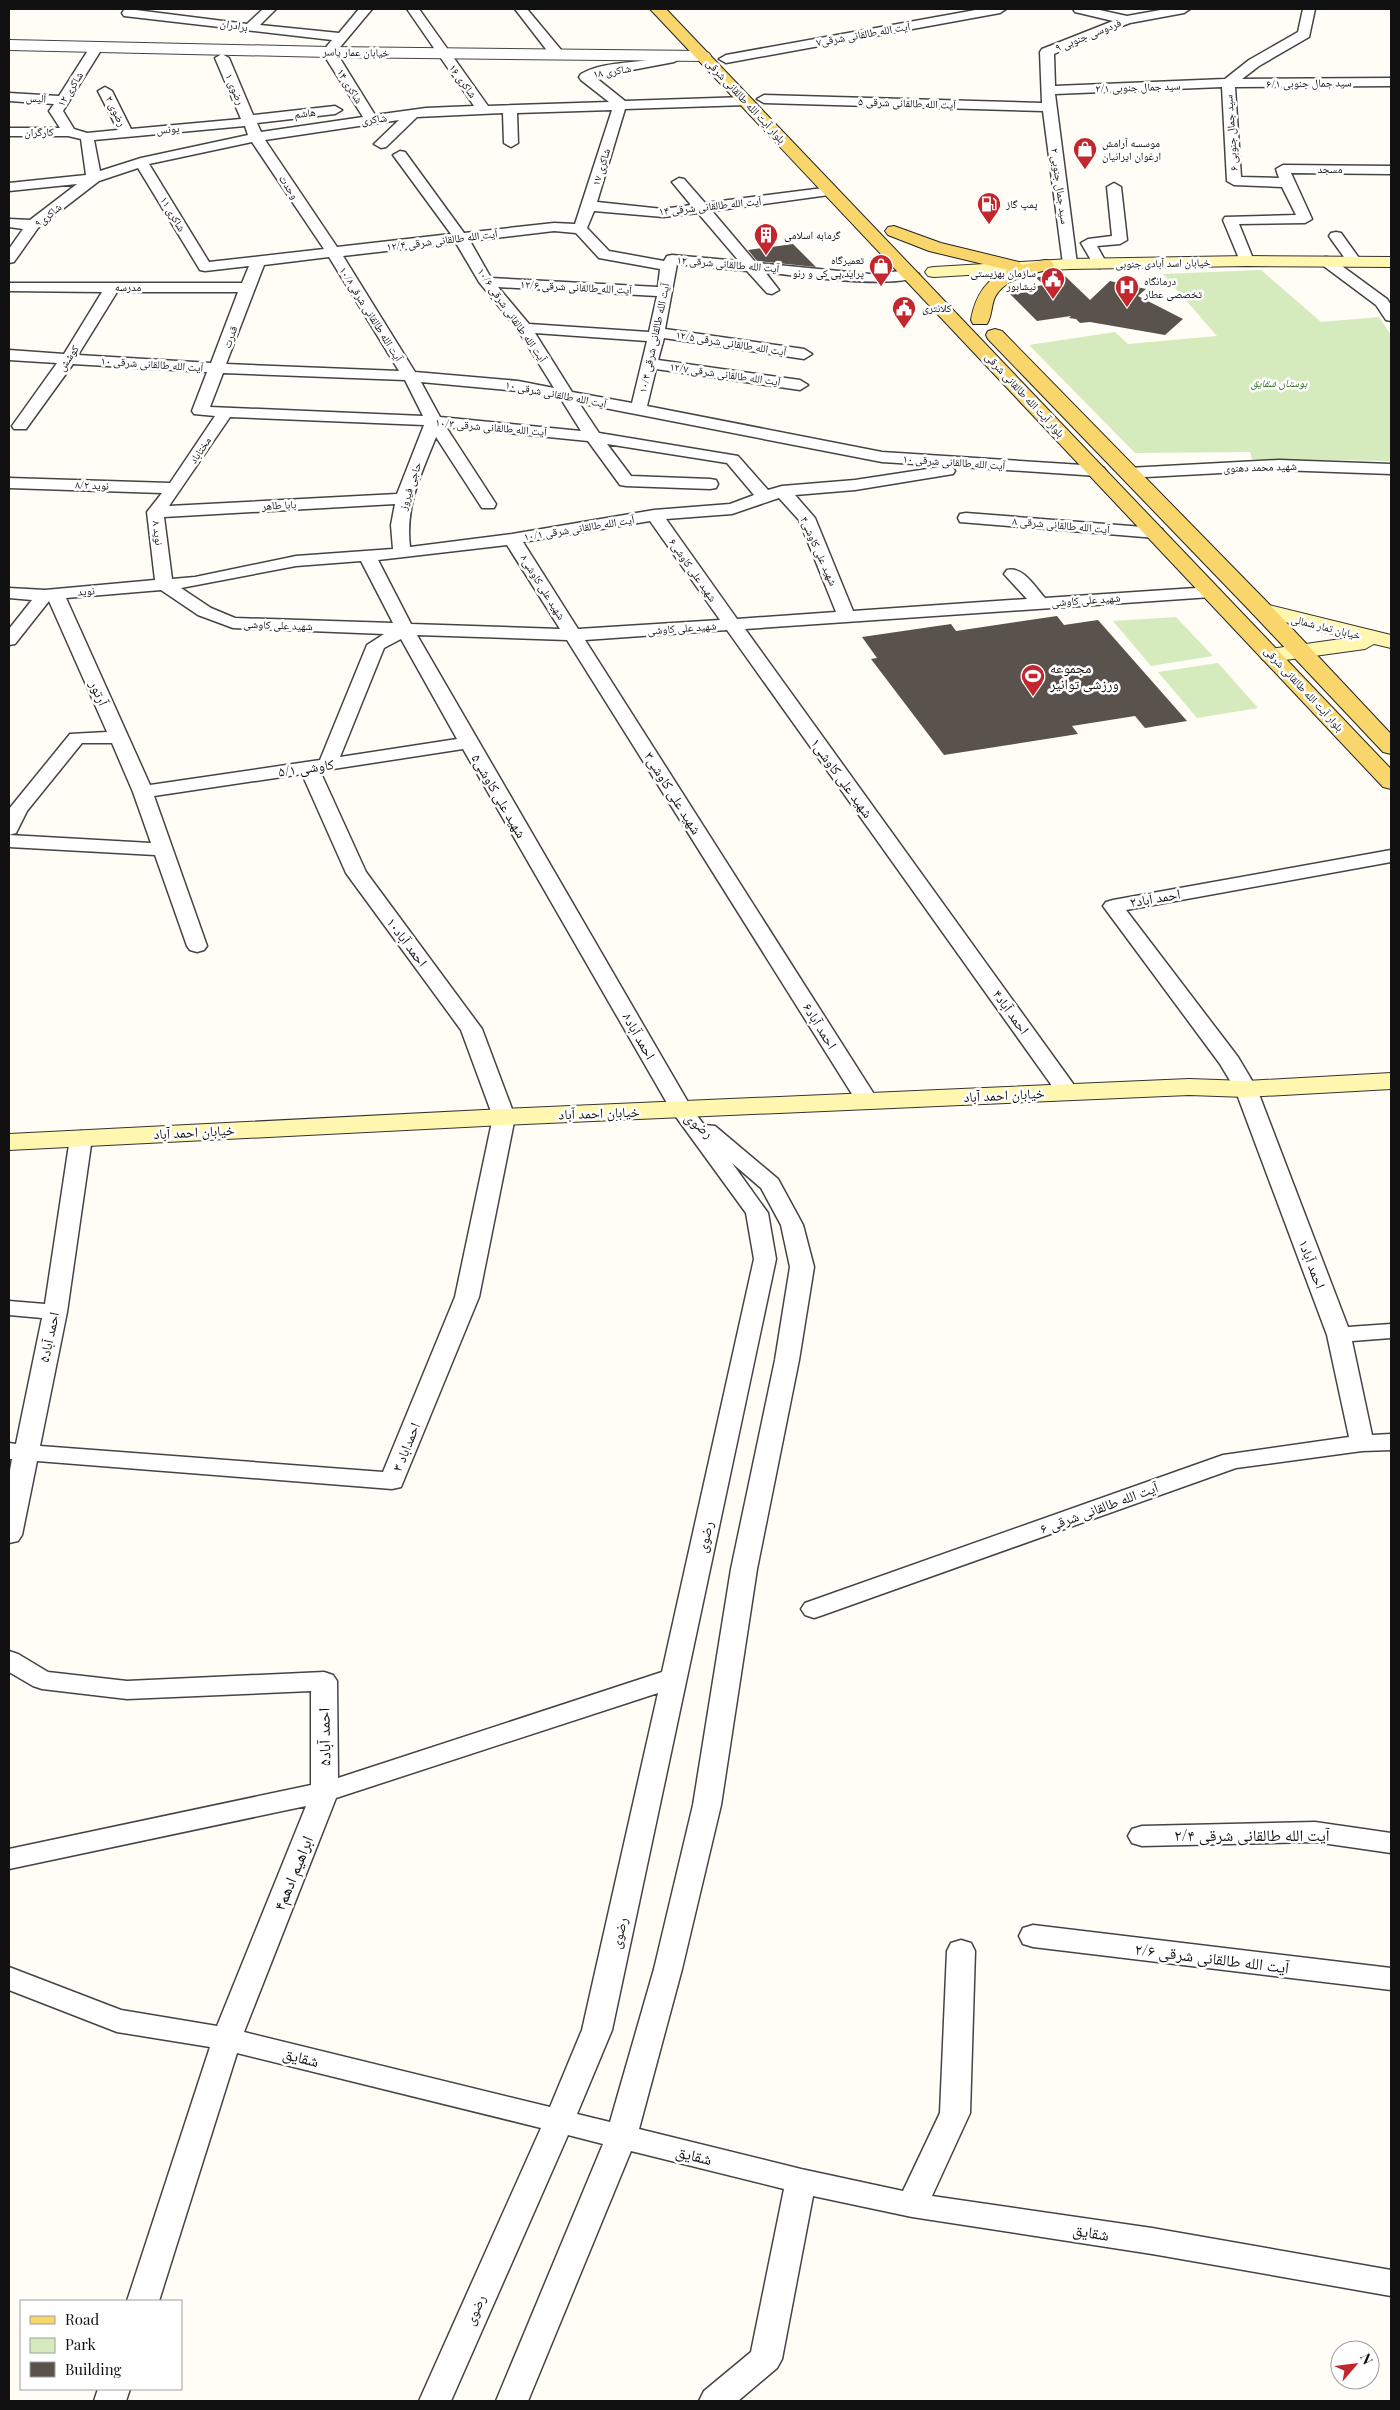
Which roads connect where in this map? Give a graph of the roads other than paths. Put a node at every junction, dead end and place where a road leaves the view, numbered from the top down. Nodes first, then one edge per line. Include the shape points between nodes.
1 (220, 9) edge
2 (270, 9) edge
3 (366, 9) edge
4 (413, 9) edge
5 (521, 9) edge
6 (658, 9) edge
7 (678, 9) edge
8 (1000, 9) edge
9 (1079, 9) edge
10 (1184, 9) edge
11 (1309, 9) edge
12 (128, 13) dead end
13 (1126, 20) junction
14 (211, 22) junction
15 (250, 28) junction
16 (341, 37) junction
17 (9, 45) edge
18 (97, 47) junction
19 (329, 52) junction
20 (442, 53) junction
21 (556, 54) junction
22 (680, 55) junction
23 (703, 56) junction
24 (222, 58) dead end
25 (726, 59) junction
26 (1391, 82) edge
27 (1228, 83) junction
28 (1048, 90) junction
29 (105, 91) dead end
30 (9, 97) edge
31 (63, 100) junction
32 (755, 100) junction
33 (620, 104) junction
34 (363, 107) junction
35 (1049, 107) junction
36 (510, 108) junction
37 (483, 110) junction
38 (413, 114) junction
39 (371, 120) junction
40 (248, 121) junction
41 (9, 132) edge
42 (69, 132) junction
43 (126, 132) junction
44 (87, 137) junction
45 (256, 137) junction
46 (511, 143) dead end
47 (381, 144) dead end
48 (400, 155) dead end
49 (141, 162) junction
50 (1391, 170) edge
51 (94, 178) junction
52 (678, 182) dead end
53 (1288, 183) junction
54 (1114, 186) dead end
55 (9, 187) edge
56 (831, 192) junction
57 (589, 206) junction
58 (701, 208) junction
59 (9, 223) edge
60 (33, 226) junction
61 (580, 229) junction
62 (894, 231) junction
63 (1336, 236) dead end
64 (460, 237) junction
65 (333, 252) junction
66 (9, 258) edge
67 (258, 261) junction
68 (1246, 261) junction
69 (1326, 261) junction
70 (1354, 261) junction
71 (1391, 262) edge
72 (1070, 264) junction
73 (1100, 264) junction
74 (751, 265) junction
75 (1045, 265) junction
76 (668, 266) junction
77 (1013, 266) junction
78 (205, 267) joint
79 (934, 272) junction
80 (912, 274) junction
81 (486, 282) junction
82 (9, 287) edge
83 (113, 287) junction
84 (248, 288) junction
85 (772, 290) dead end
86 (954, 291) dead end
87 (666, 292) junction
88 (967, 306) dead end
89 (1391, 317) edge
90 (980, 320) junction
91 (524, 328) junction
92 (657, 334) junction
93 (804, 354) dead end
94 (9, 355) edge
95 (68, 359) junction
96 (650, 363) junction
97 (218, 368) junction
98 (410, 376) junction
99 (800, 385) dead end
100 (565, 394) junction
101 (200, 411) joint
102 (638, 411) junction
103 (225, 413) junction
104 (689, 420) junction
105 (434, 421) junction
106 (20, 426) dead end
107 (593, 437) junction
108 (656, 447) junction
109 (993, 465) junction
110 (1391, 470) edge
111 (1098, 471) junction
112 (1128, 473) junction
113 (9, 482) edge
114 (710, 484) dead end
115 (175, 488) junction
116 (782, 491) junction
117 (764, 496) junction
118 (404, 499) junction
119 (488, 504) dead end
120 (155, 512) junction
121 (654, 516) junction
122 (966, 518) dead end
123 (1156, 533) junction
124 (512, 539) junction
125 (402, 553) junction
126 (367, 556) junction
127 (1013, 574) dead end
128 (164, 584) junction
129 (1211, 592) junction
130 (9, 593) edge
131 (50, 594) junction
132 (1040, 603) junction
133 (1261, 609) junction
134 (848, 616) junction
135 (732, 625) junction
136 (405, 629) junction
137 (573, 635) junction
138 (9, 640) edge
139 (1385, 641) edge
140 (1301, 651) junction
141 (1271, 655) junction
142 (119, 737) junction
143 (469, 743) junction
144 (1391, 747) edge
145 (318, 766) junction
146 (1391, 782) edge
147 (143, 792) junction
148 (9, 829) edge
149 (9, 841) edge
150 (163, 850) junction
151 (1391, 856) edge
152 (953, 932) joint
153 (197, 946) dead end
154 (773, 951) joint
155 (596, 962) joint
156 (1391, 1066) edge
157 (1391, 1081) edge
158 (1243, 1082) junction
159 (1068, 1092) junction
160 (868, 1102) junction
161 (682, 1110) junction
162 (504, 1116) junction
163 (81, 1138) junction
164 (9, 1142) edge
165 (9, 1308) edge
166 (55, 1312) junction
167 (1391, 1331) edge
168 (1339, 1335) junction
169 (1391, 1442) edge
170 (1362, 1444) junction
171 (17, 1451) edge
172 (9, 1535) edge
173 (814, 1609) dead end
174 (9, 1660) edge
175 (674, 1678) junction
176 (325, 1792) junction
177 (1142, 1836) dead end
178 (1391, 1843) edge
179 (9, 1859) edge
180 (1033, 1936) dead end
181 (961, 1951) dead end
182 (9, 1978) edge
183 (1391, 1979) edge
184 (227, 2039) junction
185 (559, 2122) junction
186 (622, 2138) junction
187 (801, 2181) junction
188 (912, 2205) junction
189 (1391, 2283) edge
190 (143, 2300) edge
191 (435, 2401) edge
192 (512, 2401) edge
193 (715, 2401) edge

1 - 14 street
2 - 15 street
3 - 16 street
4 - 20 street, شاکری ۱۶
5 - 21 street
6 - 23 main road, بلوار آیت الله طالقانی شرقی
7 - 25 main road, بلوار آیت الله طالقانی شرقی
8 - 25 street, آیت الله طالقانی شرقی۷
9 - 13 street
10 - 13 street, فردوسی جنوبی ۹
11 - 27 street via 1304,34 1254,63
12 - 14 street, برادران
13 - 28 street, فردوسی جنوبی ۹ via 1047,52
14 - 15 street, برادران
15 - 16 street, برادران
16 - 19 street
17 - 18 street, خیابان عمار یاسر
18 - 19 street, خیابان عمار یاسر
18 - 31 street, شاکری ۱۲
19 - 20 street, خیابان عمار یاسر
19 - 34 street, شاکری ۱۴
20 - 21 street, خیابان عمار یاسر
20 - 37 street, شاکری ۱۶
21 - 22 street, خیابان عمار یاسر
22 - 23 street, خیابان عمار یاسر
22 - 33 street, شاکری ۱۸ via 665,63 587,75 590,83
23 - 32 main road, بلوار آیت الله طالقانی شرقی
24 - 40 street, رضوی ۱
25 - 32 main road, بلوار آیت الله طالقانی شرقی
26 - 27 street, سید جمال جنوبی ۶/۱
27 - 28 street, سید جمال جنوبی ۲/۱
27 - 53 street, سید جمال جنوبی ۶ via 1234,181
28 - 35 street, فردوسی جنوبی ۹
29 - 43 street, رضوی ۲
30 - 31 street, آلیس
31 - 42 street, شاکری ۱۲ via 56,111
32 - 33 street, شاکری
32 - 35 street, آیت الله طالقانی شرقی ۵
32 - 56 main road, بلوار آیت الله طالقانی شرقی
32 - 62 main road, بلوار آیت الله طالقانی شرقی
33 - 36 street, شاکری
33 - 57 street, شاکری ۱۷
34 - 39 street, شاکری ۱۴
34 - 40 street, هاشم
35 - 72 street, سید جمال جنوبی ۲
36 - 37 street, شاکری
36 - 46 street
37 - 38 street, شاکری
38 - 39 street, شاکری
38 - 47 street
39 - 45 street, شاکری
40 - 43 street, یونس
40 - 45 street, وحدت
41 - 42 street, کارگران
42 - 44 street
43 - 44 street, یونس
44 - 51 street
45 - 49 street, شاکری
45 - 65 street, وحدت
48 - 64 street, آیت الله طالقانی شرقی ۱۰/۶
49 - 51 street, شاکری
49 - 78 street, شاکری ۱۱
50 - 53 street, مسجد via 1282,169
51 - 55 street, شاکری
51 - 60 street, شاکری۹
52 - 58 street
53 - 68 street via 1305,219 1230,220
54 - 73 street via 1120,240 1088,244
56 - 58 street, آیت الله طالقانی شرقی ۱۴
56 - 80 main road, بلوار آیت الله طالقانی شرقی
57 - 58 street, آیت الله طالقانی شرقی ۱۴ via 663,213
57 - 61 street, شاکری ۱۷
58 - 74 street
59 - 60 street
60 - 66 street, شاکری۹
61 - 64 street, آیت الله طالقانی شرقی ۱۲/۴ via 554,226
61 - 76 street via 604,255
62 - 77 main road via 935,247
62 - 79 main road, بلوار آیت الله طالقانی شرقی
63 - 70 street
64 - 65 street, آیت الله طالقانی شرقی ۱۲/۴
64 - 81 street, آیت الله طالقانی شرقی ۱۰/۶
65 - 67 street, آیت الله طالقانی شرقی ۱۲/۴
65 - 98 street, آیت الله طالقانی شرقی۱۰/۸
67 - 78 street, آیت الله طالقانی شرقی ۱۲/۴
67 - 84 street, قدرت
68 - 69 main road, خیابان اسد آبادی جنوبی
68 - 73 main road, خیابان اسد آبادی جنوبی
69 - 70 main road, خیابان اسد آبادی جنوبی
69 - 89 street via 1382,302
70 - 71 main road, خیابان اسد آبادی جنوبی
72 - 73 main road, خیابان اسد آبادی جنوبی
72 - 75 main road, خیابان اسد آبادی جنوبی
74 - 76 street, آیت الله طالقانی شرقی ۱۲ via 672,260
74 - 80 street, آیت الله طالقانی شرقی ۱۲ via 870,278
74 - 85 street
75 - 77 main road, خیابان اسد آبادی جنوبی
75 - 90 main road via 1022,271 994,287 985,296
76 - 87 street, آیت الله طالقانی شرقی ۱۰/۴
77 - 79 main road, خیابان اسد آبادی جنوبی
79 - 80 main road
79 - 86 main road, بلوار آیت الله طالقانی شرقی
80 - 111 main road, بلوار آیت الله طالقانی شرقی
81 - 87 street, آیت الله طالقانی شرقی ۱۲/۶
81 - 91 street, آیت الله طالقانی شرقی ۱۰/۶
82 - 83 street, مدرسه
83 - 84 street, مدرسه
83 - 95 street, کوشش
84 - 97 street, قدرت
87 - 92 street, آیت الله طالقانی شرقی ۱۰/۴
88 - 90 main road, بلوار آیت الله طالقانی شرقی
90 - 112 main road, بلوار آیت الله طالقانی شرقی
91 - 92 street, آیت الله طالقانی شرقی ۱۲/۵
91 - 100 street, آیت الله طالقانی شرقی ۱۰/۶
92 - 93 street, آیت الله طالقانی شرقی ۱۲/۵
92 - 96 street, آیت الله طالقانی شرقی ۱۰/۴
94 - 95 street, آیت الله طالقانی شرقی ۱۰
95 - 97 street, آیت الله طالقانی شرقی ۱۰
95 - 106 street, کوشش
96 - 99 street, آیت الله طالقانی شرقی ۱۲/۷
96 - 102 street, آیت الله طالقانی شرقی ۱۰/۴
97 - 98 street, آیت الله طالقانی شرقی ۱۰
97 - 101 street, قدرت
98 - 100 street, آیت الله طالقانی شرقی ۱۰ via 518,386
98 - 105 street, آیت الله طالقانی شرقی۱۰/۸
100 - 102 street, آیت الله طالقانی شرقی ۱۰
100 - 107 street, آیت الله طالقانی شرقی ۱۰/۶
101 - 103 street, آیت الله طالقانی شرقی ۱۰/۳
102 - 104 street, آیت الله طالقانی شرقی ۱۰
103 - 105 street, آیت الله طالقانی شرقی ۱۰/۳
103 - 115 street, مختاباد
104 - 108 street
104 - 109 street, آیت الله طالقانی شرقی ۱۰ via 882,458
105 - 107 street, آیت الله طالقانی شرقی ۱۰/۳
105 - 118 street, حاجی فیروز
105 - 119 street, آیت الله طالقانی شرقی۱۰/۸
107 - 108 street, آیت الله طالقانی شرقی ۱۰/۳
107 - 114 street, آیت الله طالقانی شرقی ۱۰/۶ via 626,481
108 - 117 street, آیت الله طالقانی شرقی ۱۰/۳ via 732,459
109 - 111 street, آیت الله طالقانی شرقی ۱۰
109 - 116 street, آیت الله طالقانی شرقی ۱۰/۱ via 854,485
110 - 112 street, شهید محمد دهنوی via 1279,465
111 - 123 main road, بلوار آیت الله طالقانی شرقی
112 - 133 main road, بلوار آیت الله طالقانی شرقی
113 - 115 street, نوید ۸/۲
115 - 120 street, نوید ۸
116 - 117 street, آیت الله طالقانی شرقی ۱۰/۱
116 - 134 street, شهید علی کاوشی۴ via 807,518
117 - 121 street, آیت الله طالقانی شرقی ۱۰/۱ via 732,509
118 - 120 street, بابا طاهر
118 - 125 street, حاجی فیروز via 399,525
120 - 128 street, نوید ۸
121 - 124 street, آیت الله طالقانی شرقی ۱۰/۱
121 - 135 street, شهید علی کاوشی۶
122 - 123 street, آیت الله طالقانی شرقی ۸
123 - 129 main road, بلوار آیت الله طالقانی شرقی
124 - 125 street, آیت الله طالقانی شرقی ۱۰/۱
124 - 137 street, شهید علی کاوشی۸
125 - 126 street, آیت الله طالقانی شرقی ۱۰/۱
126 - 128 street, آیت الله طالقانی شرقی ۱۰/۱ via 296,560 195,582
126 - 136 street, شهید علی کاوشی۵
127 - 132 street
128 - 131 street, نوید
128 - 136 street, شهید علی کاوشی via 189,605 209,616 233,623
129 - 132 street, شهید علی کاوشی
129 - 141 main road, بلوار آیت الله طالقانی شرقی
130 - 131 street, نوید
131 - 138 street
131 - 142 street, آرتور
132 - 134 street, شهید علی کاوشی
133 - 139 main road, خیابان تمار شمالی
133 - 140 main road, بلوار آیت الله طالقانی شرقی
134 - 135 street, شهید علی کاوشی
135 - 137 street, شهید علی کاوشی
135 - 152 street, شهید علی کاوشی۱
136 - 137 street, شهید علی کاوشی
136 - 143 street, شهید علی کاوشی۵
136 - 145 street via 376,645
137 - 154 street, شهید علی کاوشی۳
139 - 140 main road
140 - 141 main road
140 - 144 main road, بلوار آیت الله طالقانی شرقی
141 - 146 main road, بلوار آیت الله طالقانی شرقی
142 - 147 street, آرتور
142 - 148 street via 77,738 18,810
143 - 145 street, کاوشی ۵/۱
143 - 155 street, شهید علی کاوشی۵
145 - 147 street, کاوشی ۵/۱
145 - 162 street, احمد آباد۱۰ via 356,873 471,1029
147 - 150 street, آرتور
149 - 150 street
150 - 153 street, آرتور
151 - 158 street, احمد آباد۲ via 1113,906
152 - 159 street, احمد آباد۴
154 - 160 street, احمد آباد۶
155 - 161 street, احمد آباد۸
156 - 158 main road, خیابان احمد آباد
157 - 158 main road, خیابان احمد آباد
158 - 159 main road, خیابان احمد آباد
158 - 168 street, احمد آباد۱
159 - 160 main road, خیابان احمد آباد
160 - 161 main road, خیابان احمد آباد
161 - 162 main road, خیابان احمد آباد
161 - 175 street, رضوی via 757,1213 765,1258
161 - 186 street, رضوی via 770,1184 792,1225 802,1267 787,1360 744,1569 707,1805 668,1969
162 - 163 main road, خیابان احمد آباد
162 - 171 street, احمداباد ۳ via 467,1297 392,1481
163 - 164 main road, خیابان احمد آباد
163 - 166 street, احمد آباد۵
165 - 166 street
166 - 171 street, احمد آباد۵
167 - 168 street
168 - 170 street, احمد آباد۱
169 - 170 street, آیت الله طالقانی شرقی ۶
170 - 173 street, آیت الله طالقانی شرقی ۶ via 1232,1460
171 - 172 street, احمد آباد۵
174 - 176 street, احمد آباد۵ via 42,1680 127,1690 324,1681
175 - 176 street
175 - 185 street, رضوی via 597,2030
176 - 179 street
176 - 184 street, ابراهیم ادهم۴
177 - 178 street, آیت الله طالقانی شرقی ۲/۴ via 1315,1832
180 - 183 street, آیت الله طالقانی شرقی ۲/۶
181 - 188 street via 955,2113
182 - 184 street, شقایق via 117,2021
184 - 185 street, شقایق
184 - 190 street, ابراهیم ادهم۴
185 - 186 street, شقایق
185 - 191 street, رضوی
186 - 187 street, شقایق
186 - 192 street, رضوی
187 - 188 street, شقایق
187 - 193 street via 766,2360
188 - 189 street, شقایق via 1152,2241

